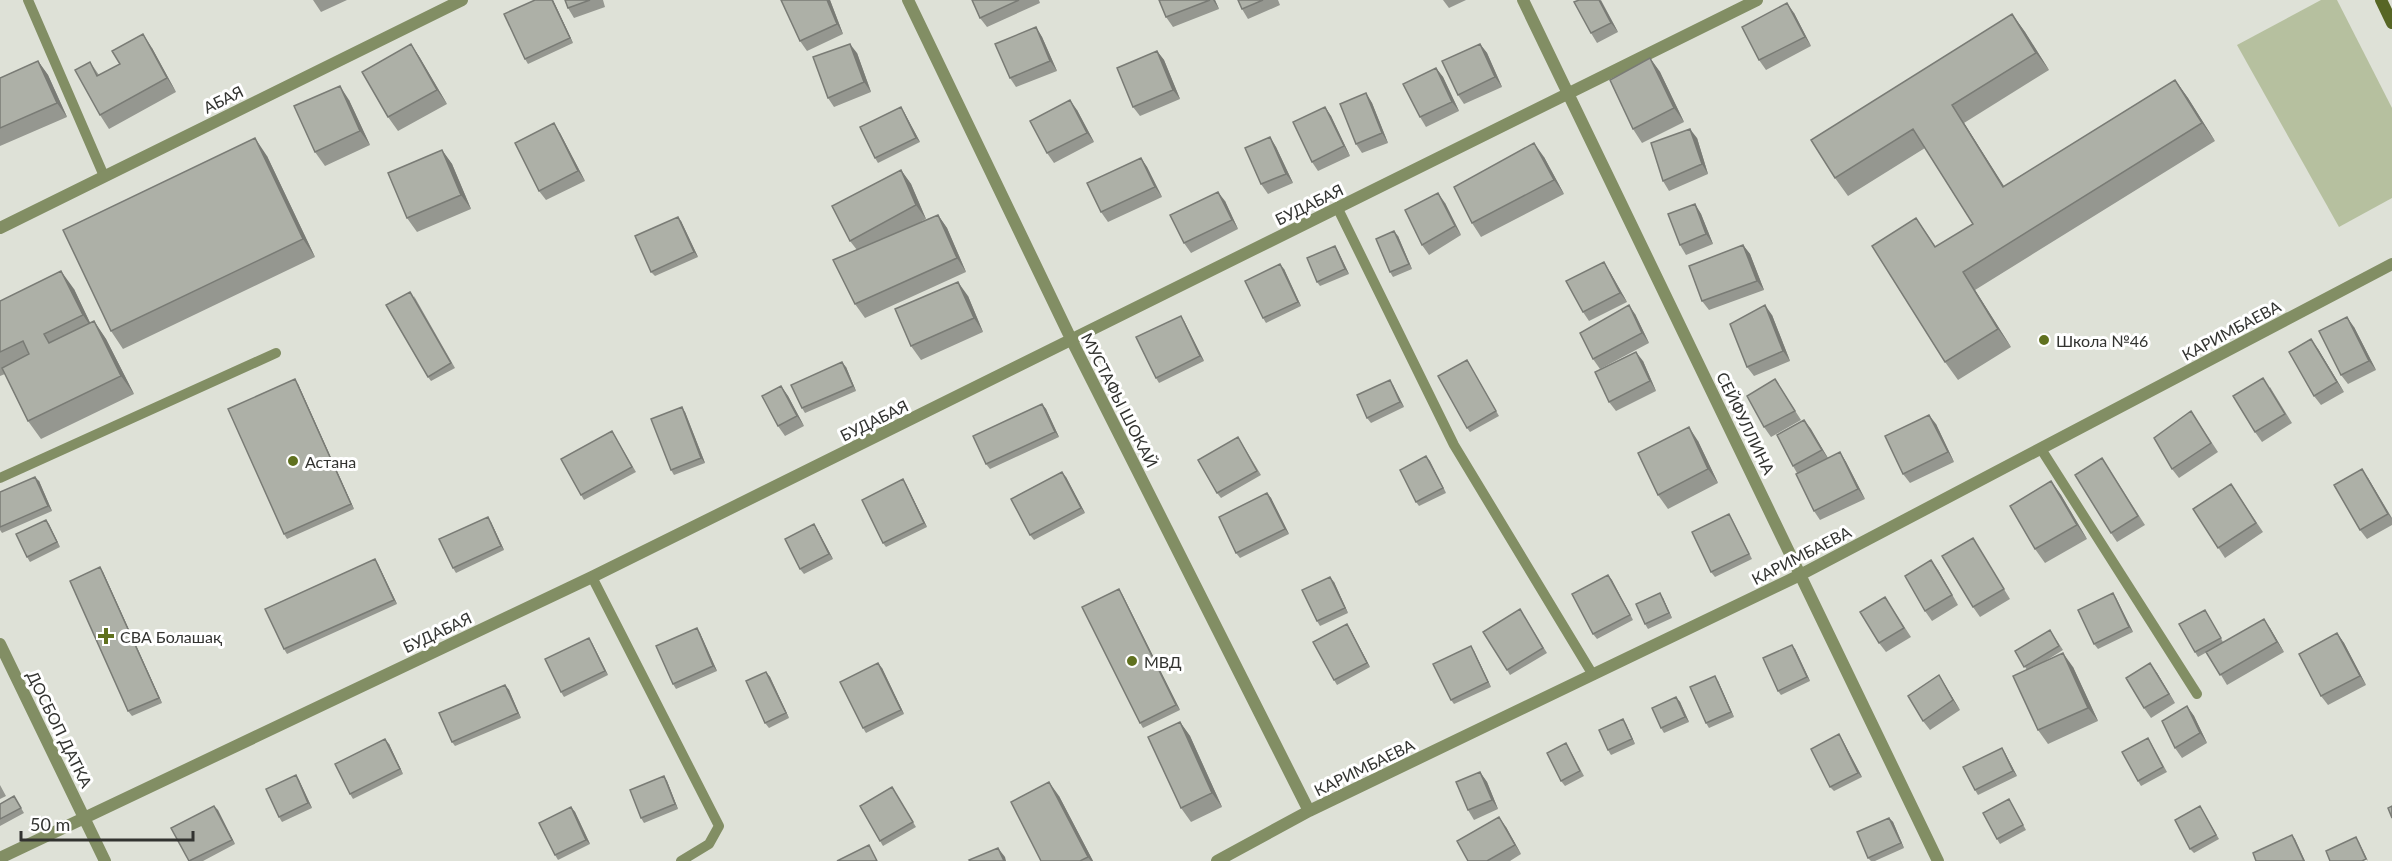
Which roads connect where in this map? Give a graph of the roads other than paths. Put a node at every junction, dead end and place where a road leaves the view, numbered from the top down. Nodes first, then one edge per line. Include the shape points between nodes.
1 (28, 0) edge
2 (462, 0) edge
3 (908, 0) edge
4 (1523, 0) edge
5 (1757, 0) edge
6 (2381, 0) edge
7 (2392, 23) edge
8 (1569, 94) junction
9 (104, 176) junction
10 (1338, 208) junction
11 (0, 228) edge
12 (2392, 264) edge
13 (1072, 341) junction
14 (276, 353) dead end
15 (2041, 449) junction
16 (0, 478) edge
17 (1800, 575) junction
18 (592, 577) junction
19 (0, 644) edge
20 (1593, 675) junction
21 (2197, 694) dead end
22 (1309, 811) junction
23 (84, 817) junction
24 (0, 858) edge
25 (105, 861) edge
26 (681, 861) edge
27 (1217, 861) edge
28 (1938, 861) edge

1 - 9 lane
2 - 9 street, АБАЯ
3 - 13 street, МУСТАФЫ ШОКАЙ
4 - 8 street, СЕЙФУЛЛИНА
5 - 8 street, БУДАБАЯ
6 - 7 main road
8 - 10 street, БУДАБАЯ
8 - 17 street, СЕЙФУЛЛИНА
9 - 11 street, АБАЯ
10 - 13 street, БУДАБАЯ
10 - 20 lane via 1454,444
12 - 15 street, КАРИМБАЕВА
13 - 18 street, БУДАБАЯ
13 - 22 street, МУСТАФЫ ШОКАЙ
14 - 16 lane
15 - 17 street, КАРИМБАЕВА
15 - 21 lane
17 - 20 street, КАРИМБАЕВА
17 - 28 street, СЕЙФУЛЛИНА
18 - 23 street, БУДАБАЯ
18 - 26 lane via 719,826 709,844
19 - 23 street, ДОСБОП ДАТКА
20 - 22 street, КАРИМБАЕВА
22 - 27 street, КАРИМБАЕВА
23 - 24 street, БУДАБАЯ
23 - 25 street, ДОСБОП ДАТКА

